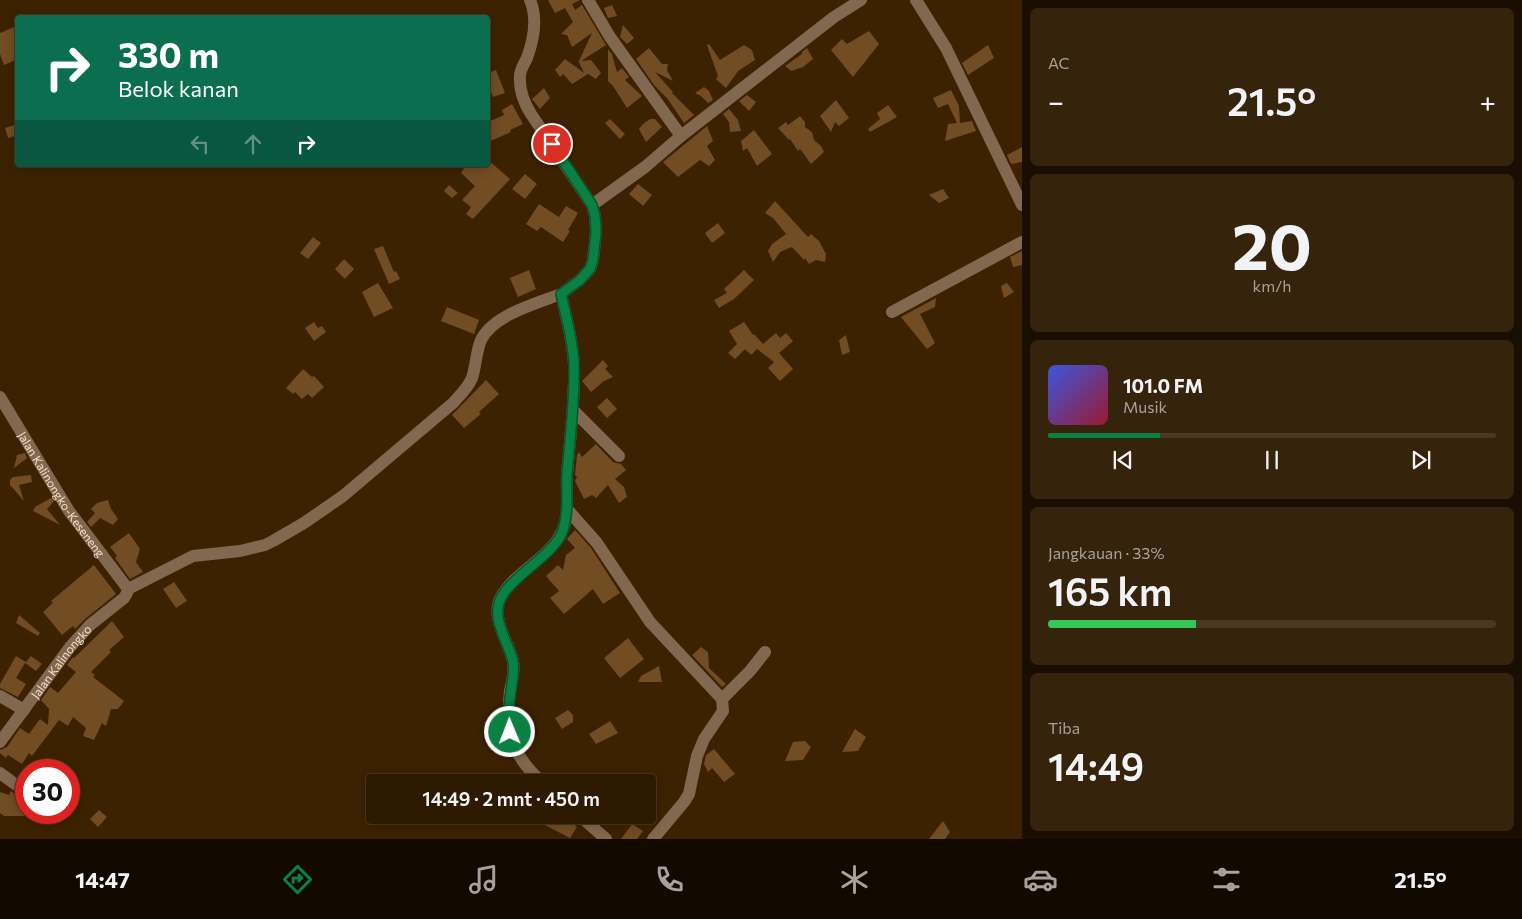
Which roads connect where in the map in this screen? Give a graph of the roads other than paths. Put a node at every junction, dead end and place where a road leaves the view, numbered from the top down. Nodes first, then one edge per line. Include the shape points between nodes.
1 (530, 0) edge
2 (588, 0) edge
3 (861, 0) edge
4 (916, 0) edge
5 (681, 136) junction
6 (592, 205) junction
7 (1022, 205) edge
8 (1022, 242) edge
9 (561, 294) junction
10 (892, 312) dead end
11 (0, 397) edge
12 (573, 410) junction
13 (619, 456) dead end
14 (567, 509) junction
15 (128, 588) junction
16 (765, 652) dead end
17 (0, 696) edge
18 (722, 699) junction
19 (24, 710) junction
20 (0, 742) edge
21 (0, 773) edge
22 (535, 774) edge
23 (15, 784) edge
24 (589, 824) edge
25 (606, 839) edge
26 (652, 839) edge

1 - 6 street via 534,8 534,29 529,52 520,71 523,99
2 - 5 street
3 - 5 street
4 - 7 street via 946,48
5 - 6 street
6 - 9 street via 596,232 590,269
8 - 10 street
9 - 12 street via 574,363
9 - 15 street via 520,310 488,330 479,347 471,380 453,403 342,496 304,523 254,548 193,556
11 - 15 street, Jalan Kalinongko-Keseneng via 69,511
12 - 13 street
12 - 14 street
14 - 18 street via 597,543 650,622
14 - 22 street via 558,539 509,587 501,597 498,609 513,662 508,720 510,732 520,758
15 - 19 street, Jalan Kalinongko via 124,598 70,646
16 - 18 street
17 - 19 street
18 - 26 street via 723,712 699,750 689,794
19 - 20 street, Jalan Kalinongko
21 - 23 street
24 - 25 street

